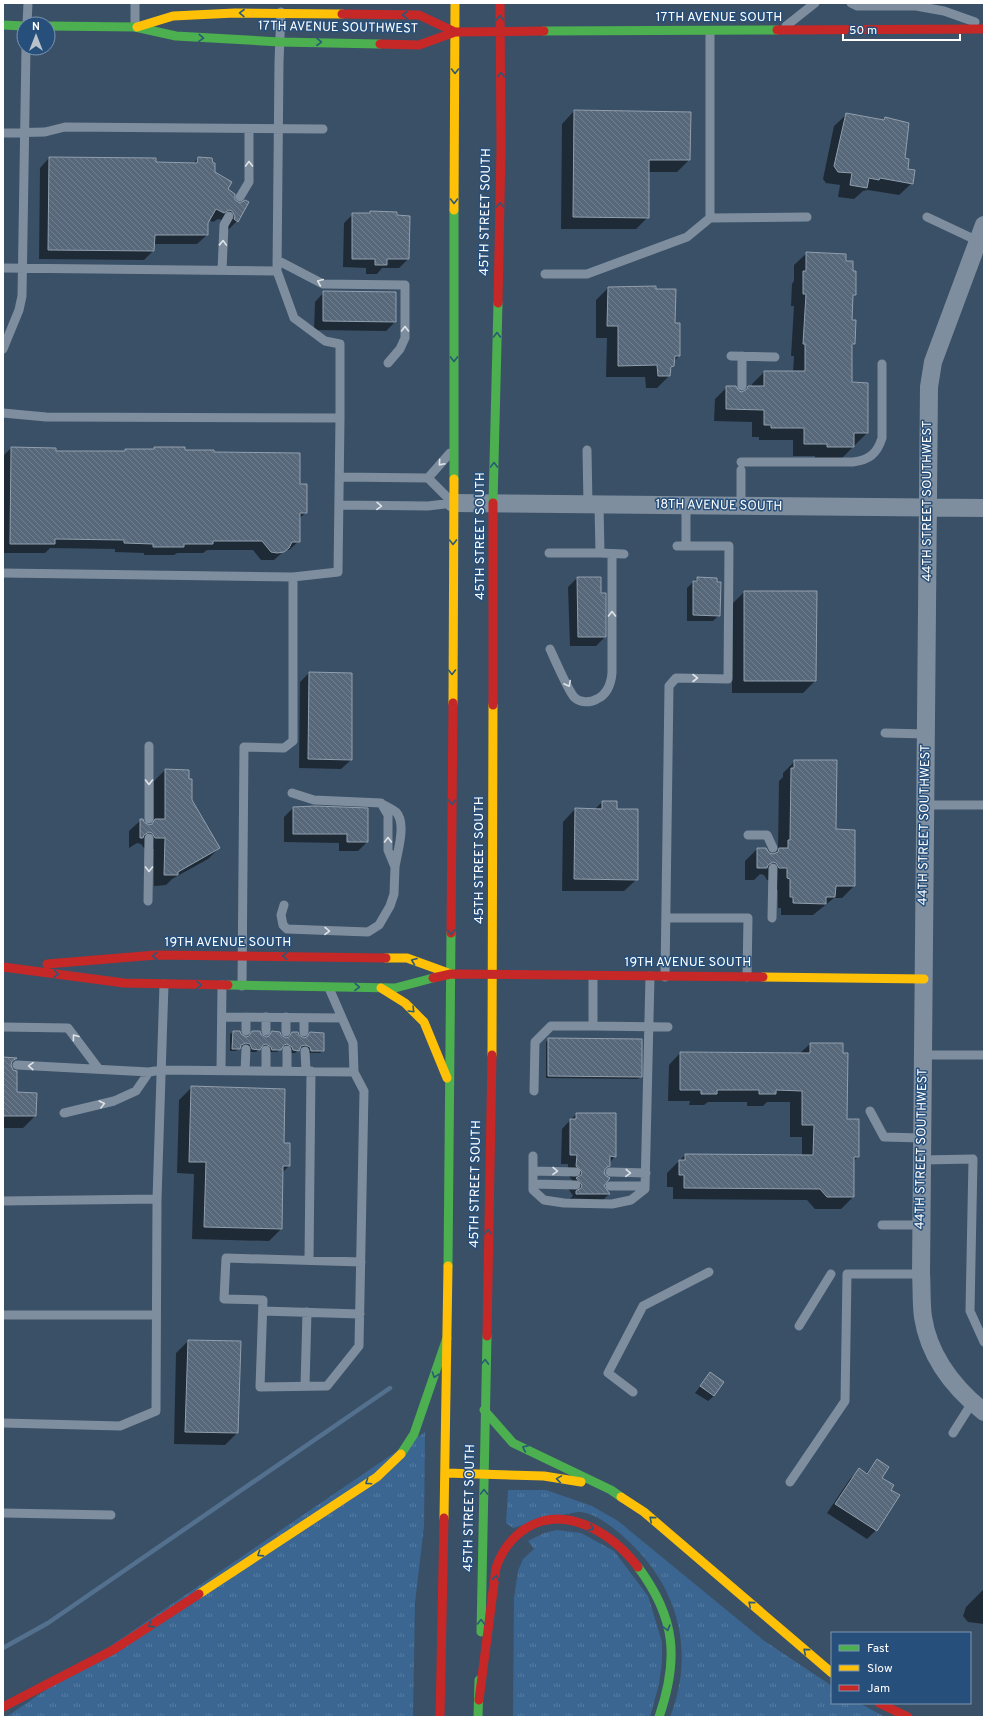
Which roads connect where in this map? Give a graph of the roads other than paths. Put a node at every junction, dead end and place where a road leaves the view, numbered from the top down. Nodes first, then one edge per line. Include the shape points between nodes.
1 (28, 3) edge
2 (135, 3) edge
3 (281, 3) edge
4 (455, 3) edge
5 (500, 3) edge
6 (815, 3) edge
7 (851, 3) edge
8 (281, 14) junction
9 (27, 16) edge
10 (272, 21) dead end
11 (3, 25) edge
12 (984, 25) edge
13 (16, 26) edge
14 (56, 26) edge
15 (135, 28) junction
16 (211, 29) dead end
17 (984, 29) edge
18 (710, 31) junction
19 (779, 31) junction
20 (455, 32) junction
21 (501, 32) junction
22 (280, 42) junction
23 (26, 56) edge
24 (249, 129) junction
25 (278, 129) junction
26 (323, 129) dead end
27 (24, 132) junction
28 (3, 133) edge
29 (240, 197) dead end
30 (229, 216) dead end
31 (807, 217) dead end
32 (927, 217) dead end
33 (710, 218) junction
34 (981, 233) edge
35 (277, 260) junction
36 (3, 268) edge
37 (22, 268) junction
38 (222, 270) junction
39 (277, 270) junction
40 (545, 274) dead end
41 (3, 349) edge
42 (731, 356) dead end
43 (742, 356) junction
44 (775, 357) dead end
45 (388, 363) dead end
46 (882, 364) dead end
47 (742, 386) dead end
48 (3, 413) edge
49 (340, 418) junction
50 (453, 449) junction
51 (587, 450) dead end
52 (340, 477) junction
53 (428, 478) junction
54 (453, 503) junction
55 (493, 504) junction
56 (340, 505) junction
57 (593, 505) junction
58 (686, 506) junction
59 (741, 506) junction
60 (928, 508) junction
61 (984, 508) edge
62 (549, 553) dead end
63 (600, 553) junction
64 (612, 554) junction
65 (624, 554) dead end
66 (3, 573) edge
67 (294, 577) junction
68 (550, 649) dead end
69 (885, 734) dead end
70 (926, 734) junction
71 (149, 746) dead end
72 (292, 793) dead end
73 (381, 804) junction
74 (925, 805) junction
75 (984, 805) edge
76 (149, 819) dead end
77 (748, 835) dead end
78 (149, 838) dead end
79 (773, 848) dead end
80 (395, 867) junction
81 (773, 868) dead end
82 (148, 901) dead end
83 (284, 905) dead end
84 (666, 918) junction
85 (772, 918) dead end
86 (242, 955) junction
87 (3, 967) edge
88 (451, 974) junction
89 (494, 975) junction
90 (593, 976) junction
91 (650, 976) junction
92 (665, 977) junction
93 (747, 977) junction
94 (924, 979) junction
95 (164, 984) junction
96 (222, 985) junction
97 (242, 986) junction
98 (329, 987) junction
99 (380, 988) junction
100 (222, 1017) junction
101 (246, 1017) junction
102 (266, 1017) junction
103 (286, 1017) junction
104 (304, 1018) junction
105 (342, 1018) junction
106 (593, 1026) junction
107 (3, 1027) edge
108 (648, 1027) junction
109 (668, 1027) dead end
110 (246, 1031) dead end
111 (266, 1031) dead end
112 (286, 1032) dead end
113 (304, 1032) dead end
114 (246, 1049) dead end
115 (266, 1050) dead end
116 (286, 1050) dead end
117 (305, 1051) dead end
118 (923, 1055) junction
119 (984, 1055) edge
120 (17, 1065) dead end
121 (98, 1068) junction
122 (162, 1070) junction
123 (222, 1070) junction
124 (246, 1071) junction
125 (266, 1071) junction
126 (287, 1071) junction
127 (308, 1071) junction
128 (149, 1072) junction
129 (354, 1072) junction
130 (450, 1085) junction
131 (534, 1091) dead end
132 (870, 1111) dead end
133 (64, 1113) dead end
134 (922, 1138) junction
135 (533, 1156) dead end
136 (922, 1160) junction
137 (533, 1171) junction
138 (576, 1172) dead end
139 (610, 1172) dead end
140 (646, 1173) junction
141 (533, 1184) junction
142 (576, 1185) dead end
143 (610, 1186) dead end
144 (645, 1186) junction
145 (157, 1199) junction
146 (3, 1201) edge
147 (882, 1225) dead end
148 (921, 1225) junction
149 (309, 1260) junction
150 (361, 1262) junction
151 (709, 1272) dead end
152 (830, 1274) dead end
153 (921, 1274) junction
154 (263, 1311) junction
155 (308, 1312) junction
156 (360, 1314) junction
157 (3, 1315) edge
158 (156, 1315) junction
159 (799, 1326) dead end
160 (447, 1338) junction
161 (984, 1342) edge
162 (305, 1386) junction
163 (633, 1392) dead end
164 (978, 1408) edge
165 (484, 1410) junction
166 (3, 1423) edge
167 (953, 1434) dead end
168 (446, 1473) junction
169 (484, 1474) junction
170 (790, 1482) dead end
171 (598, 1485) junction
172 (3, 1513) edge
173 (111, 1515) dead end
174 (831, 1672) edge
175 (479, 1700) junction
176 (882, 1704) edge
177 (3, 1707) edge
178 (440, 1717) edge
179 (478, 1717) edge
180 (659, 1717) edge
181 (908, 1717) edge

1 - 9 lane
2 - 15 lane
3 - 8 lane
4 - 20 main road, 45TH STREET SOUTH
21 -> 5 main road, 45TH STREET SOUTH
6 - 19 lane
7 - 12 lane via 857,6 916,6 944,11
8 - 10 main road
8 -> 15 main road, 17TH AVENUE SOUTHWEST via 173,16
20 -> 8 main road, 17TH AVENUE SOUTHWEST via 419,15
8 - 22 lane
11 - 13 main road
14 - 15 main road, 17TH AVENUE SOUTHWEST
15 - 16 main road
15 -> 22 main road, 17TH AVENUE SOUTHWEST via 176,36
17 - 19 main road, 17TH AVENUE SOUTH
18 - 19 main road, 17TH AVENUE SOUTH
18 - 21 main road, 17TH AVENUE SOUTH
18 - 33 lane
20 - 21 main road, 17TH AVENUE SOUTH
22 -> 20 main road, 17TH AVENUE SOUTHWEST via 419,45
20 -> 50 main road, 45TH STREET SOUTH
55 -> 21 main road, 45TH STREET SOUTH
22 - 25 lane
23 - 27 lane
24 - 25 lane
24 - 27 lane via 66,127 45,132
29 -> 24 lane via 249,182
25 - 26 lane
25 - 35 lane
27 - 28 lane
27 - 37 lane
38 -> 30 lane via 224,225
31 - 33 lane
32 - 34 lane
33 - 40 lane via 686,237 593,272
34 - 60 street, 44TH STREET SOUTHWEST via 933,362 929,387
35 - 39 lane
45 -> 35 lane via 400,349 405,338 405,285 323,284
36 - 37 lane
37 - 38 lane
37 - 41 lane via 19,310
38 - 39 lane
39 - 49 lane via 294,318 325,341 340,344
42 - 43 lane
43 - 44 lane
43 - 47 lane
46 - 59 lane via 882,438 873,455 864,461 853,462 741,466
48 - 49 lane via 53,417
49 - 52 lane
50 -> 53 lane
50 - 54 main road, 45TH STREET SOUTH
51 - 57 lane
52 - 53 lane
52 - 56 lane
53 - 54 lane
54 - 55 street, 18TH AVENUE SOUTH
56 -> 54 lane via 428,506
54 -> 88 main road, 45TH STREET SOUTH
55 - 57 street, 18TH AVENUE SOUTH
55 - 89 main road, 45TH STREET SOUTH
56 - 67 lane via 338,572
57 - 58 street, 18TH AVENUE SOUTH
57 - 63 lane
58 - 59 street, 18TH AVENUE SOUTH
84 -> 58 lane via 669,686 676,678 728,679 729,546 682,546
59 - 60 street, 18TH AVENUE SOUTH
60 - 61 street, 18TH AVENUE SOUTH
60 - 70 street, 44TH STREET SOUTHWEST
62 - 63 lane
63 - 64 lane
64 - 65 lane
68 -> 64 lane via 574,697 584,702 593,702 606,692 612,673
66 - 67 lane
67 - 86 lane via 293,740 284,748 244,747
69 - 70 lane
70 - 74 street, 44TH STREET SOUTHWEST
71 -> 76 lane
72 - 73 lane via 314,800
80 -> 73 lane via 388,850 388,815
73 - 80 lane via 396,812 401,820
74 - 75 lane
74 - 94 street, 44TH STREET SOUTHWEST
77 - 79 lane via 767,835
78 -> 82 lane
83 -> 80 lane via 281,916 283,925 287,928 368,932 380,925 390,906 394,894
81 - 85 lane
84 - 92 lane
84 - 93 lane via 748,918
86 -> 87 main road, 19TH AVENUE SOUTH via 156,955
88 -> 86 main road, 19TH AVENUE SOUTH via 407,958
86 - 97 lane
87 -> 95 main road, 19TH AVENUE SOUTH via 124,983
88 - 89 main road, 19TH AVENUE SOUTH
88 - 99 main road, 19TH AVENUE SOUTH via 395,988
88 - 130 main road, 45TH STREET SOUTH
89 - 90 main road, 19TH AVENUE SOUTH
165 -> 89 main road, 45TH STREET SOUTH
90 - 91 main road, 19TH AVENUE SOUTH
90 - 106 lane
91 - 92 main road, 19TH AVENUE SOUTH
91 - 108 lane
92 - 93 main road, 19TH AVENUE SOUTH
93 - 94 main road, 19TH AVENUE SOUTH
94 - 118 street, 44TH STREET SOUTHWEST
95 -> 96 main road, 19TH AVENUE SOUTH
95 - 122 lane
96 - 97 main road, 19TH AVENUE SOUTH
96 - 100 lane
97 - 98 main road, 19TH AVENUE SOUTH
98 -> 99 main road, 19TH AVENUE SOUTH
98 - 105 lane
99 -> 130 main road via 405,1003 424,1022
100 - 101 lane
100 - 123 lane
101 - 102 lane
101 - 110 lane
102 - 103 lane
102 - 111 lane
103 - 104 lane
103 - 112 lane
104 - 105 lane
104 - 113 lane
105 - 129 lane via 353,1043
106 - 108 lane
106 - 131 lane via 551,1026 535,1042
121 -> 107 lane via 68,1028
108 - 109 lane
108 - 140 lane
114 - 124 lane
115 - 125 lane
116 - 126 lane
117 - 127 lane
118 - 119 lane
118 - 134 street, 44TH STREET SOUTHWEST
121 -> 120 lane
121 - 128 lane
122 - 123 lane
122 - 128 lane
122 - 145 lane
123 - 124 lane
124 - 125 lane
125 - 126 lane
126 - 127 lane
127 - 129 lane
127 - 149 lane
133 -> 128 lane via 114,1101 136,1091
129 - 150 lane via 364,1091
130 - 160 main road, 45TH STREET SOUTH
132 - 134 lane via 884,1137
134 - 136 street, 44TH STREET SOUTHWEST
135 - 137 lane
136 - 148 street, 44TH STREET SOUTHWEST
136 - 161 lane via 973,1159 970,1311
137 -> 138 lane
137 - 141 lane
139 -> 140 lane
140 - 144 lane
141 - 142 lane
141 - 144 lane via 533,1190 544,1200 612,1204 631,1200 645,1189
143 - 144 lane
145 - 146 lane
145 - 158 lane
147 - 148 lane
148 - 153 street, 44TH STREET SOUTHWEST
149 - 150 lane
149 - 154 lane via 226,1258 224,1299 263,1300
150 - 156 lane
151 - 163 lane via 643,1306 608,1373
152 - 159 lane
153 - 164 street, 44TH STREET SOUTHWEST via 923,1317 929,1342 948,1378
153 - 170 lane via 847,1274 845,1401
154 - 155 lane
154 - 162 lane via 260,1387
155 - 156 lane
155 - 162 lane
156 - 162 lane via 359,1346 327,1386
157 - 158 lane
158 - 166 lane via 156,1410 120,1426
160 - 168 main road, 45TH STREET SOUTH
160 -> 177 main road via 414,1434 399,1457 377,1477 113,1650
164 - 167 lane
165 - 169 main road, 45TH STREET SOUTH
171 -> 165 main road via 513,1443
168 - 169 main road
168 - 178 main road, 45TH STREET SOUTH
171 -> 169 main road via 544,1476
175 -> 169 main road, 45TH STREET SOUTH
174 -> 171 main road via 644,1512
172 - 173 lane
175 - 179 main road, 45TH STREET SOUTH
175 -> 180 main road via 500,1556 525,1528 542,1520 559,1517 577,1521 600,1532 622,1548 650,1584 659,1602 672,1647 666,1696
176 - 181 main road

